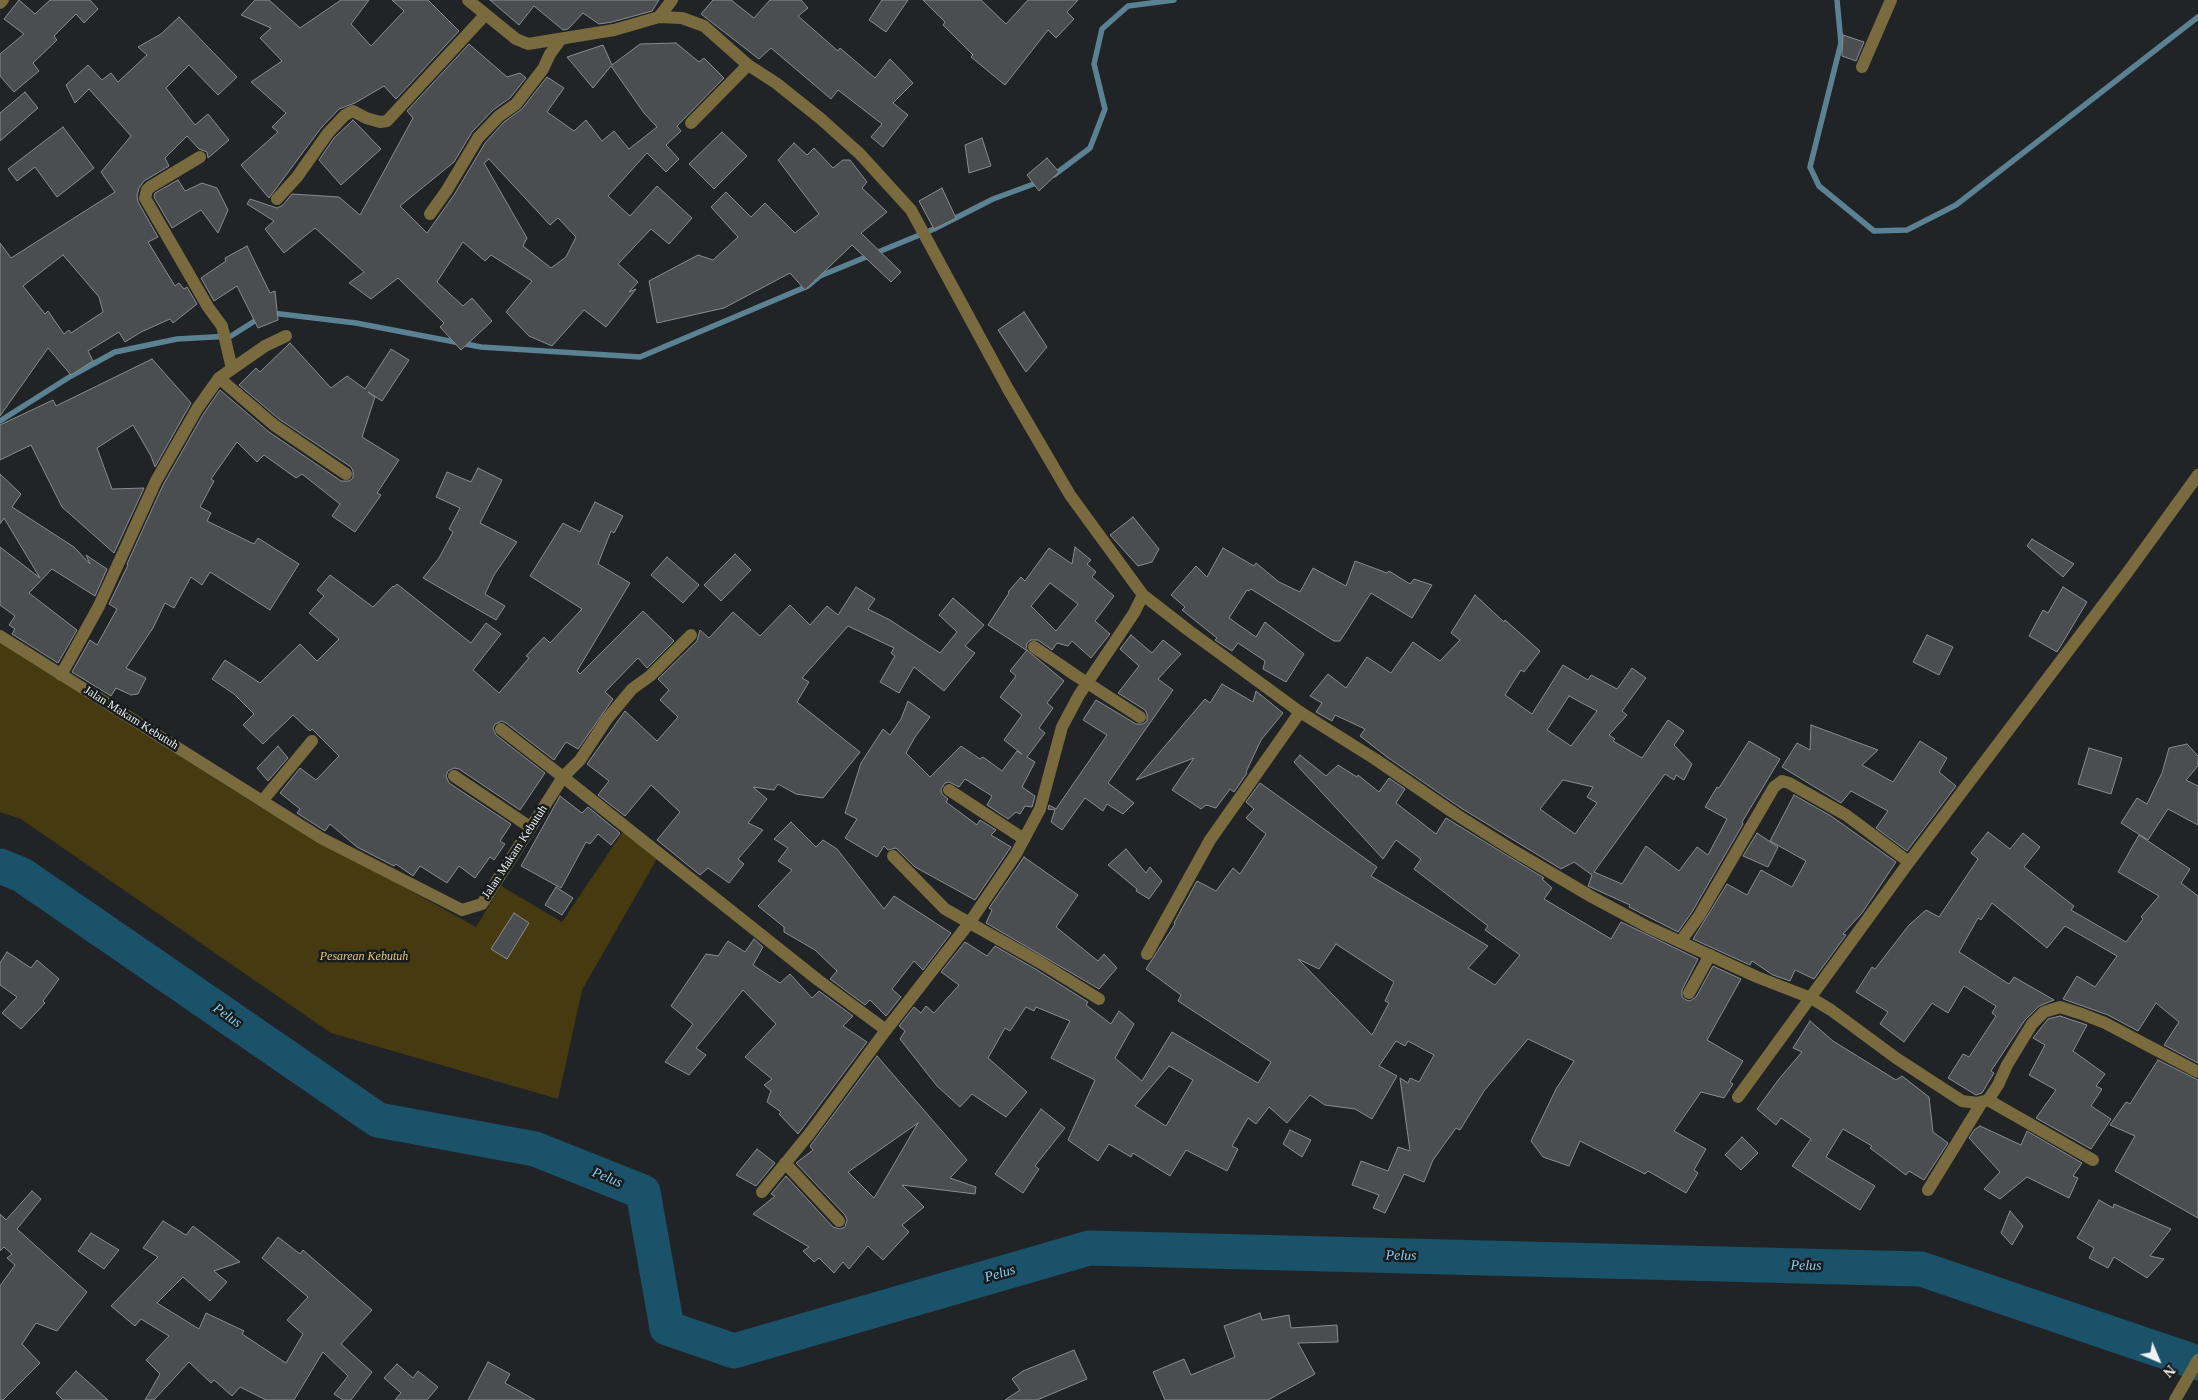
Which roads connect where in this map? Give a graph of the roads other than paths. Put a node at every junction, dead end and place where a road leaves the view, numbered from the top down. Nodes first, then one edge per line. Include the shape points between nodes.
1 (3, 0) edge
2 (468, 0) edge
3 (672, 0) edge
4 (1891, 0) edge
5 (0, 3) edge
6 (485, 15) junction
7 (659, 17) junction
8 (561, 39) junction
9 (748, 65) junction
10 (1862, 67) dead end
11 (692, 123) dead end
12 (200, 157) dead end
13 (277, 199) dead end
14 (430, 214) dead end
15 (286, 336) dead end
16 (232, 369) junction
17 (220, 378) junction
18 (346, 474) dead end
19 (2198, 475) edge
20 (1143, 595) junction
21 (691, 635) dead end
22 (0, 636) edge
23 (1034, 646) dead end
24 (61, 675) junction
25 (1087, 682) junction
26 (1300, 712) junction
27 (1140, 717) dead end
28 (501, 729) dead end
29 (312, 741) dead end
30 (454, 776) dead end
31 (563, 777) junction
32 (949, 790) dead end
33 (264, 800) junction
34 (530, 826) junction
35 (1024, 839) junction
36 (893, 856) dead end
37 (1909, 862) junction
38 (970, 922) junction
39 (1680, 942) junction
40 (1148, 954) dead end
41 (1710, 955) junction
42 (1689, 993) dead end
43 (1811, 998) junction
44 (1099, 999) dead end
45 (886, 1030) junction
46 (2198, 1072) edge
47 (1738, 1097) dead end
48 (1985, 1101) junction
49 (2093, 1160) dead end
50 (785, 1163) junction
51 (1928, 1190) dead end
52 (762, 1192) dead end
53 (839, 1221) dead end
54 (2198, 1360) edge
55 (2175, 1400) edge

1 - 5 street
2 - 6 street
3 - 7 street
4 - 10 street
6 - 8 street via 516,39 528,44
6 - 13 street via 387,121 366,118 353,111 345,115
7 - 8 street via 614,30
7 - 9 street via 682,18 704,26
8 - 14 street via 543,70 516,104 478,138
9 - 11 street
9 - 20 street via 776,82 822,119 860,154 911,210 1008,389 1070,495
12 - 16 street via 147,190 146,198 222,326
15 - 16 street
16 - 17 street
17 - 18 street via 274,425
17 - 24 street via 197,409 156,481 99,606
19 - 37 street
20 - 25 street
20 - 26 street
21 - 31 street, Jalan Makam Kebutuh via 650,676 632,689 580,760
22 - 24 street, Jalan Makam Kebutuh
23 - 25 street
24 - 33 street, Jalan Makam Kebutuh
25 - 27 street
25 - 35 street via 1062,727 1040,809
26 - 39 street via 1514,851 1592,897
26 - 40 street via 1210,840
28 - 31 street
29 - 33 street
30 - 34 street
31 - 34 street, Jalan Makam Kebutuh
31 - 45 street via 818,980
32 - 35 street
33 - 34 street, Jalan Makam Kebutuh via 321,838 462,910 482,904
35 - 38 street
36 - 38 street via 945,909
37 - 39 street via 1846,815 1782,781 1774,787 1699,916
37 - 43 street
38 - 44 street
38 - 45 street
39 - 41 street
41 - 42 street
41 - 43 street
43 - 47 street
43 - 48 street via 1962,1102
45 - 50 street
46 - 48 street via 2105,1023 2060,1007 2044,1012 2032,1024 1998,1086
48 - 49 street
48 - 51 street
50 - 52 street
50 - 53 street
54 - 55 street

